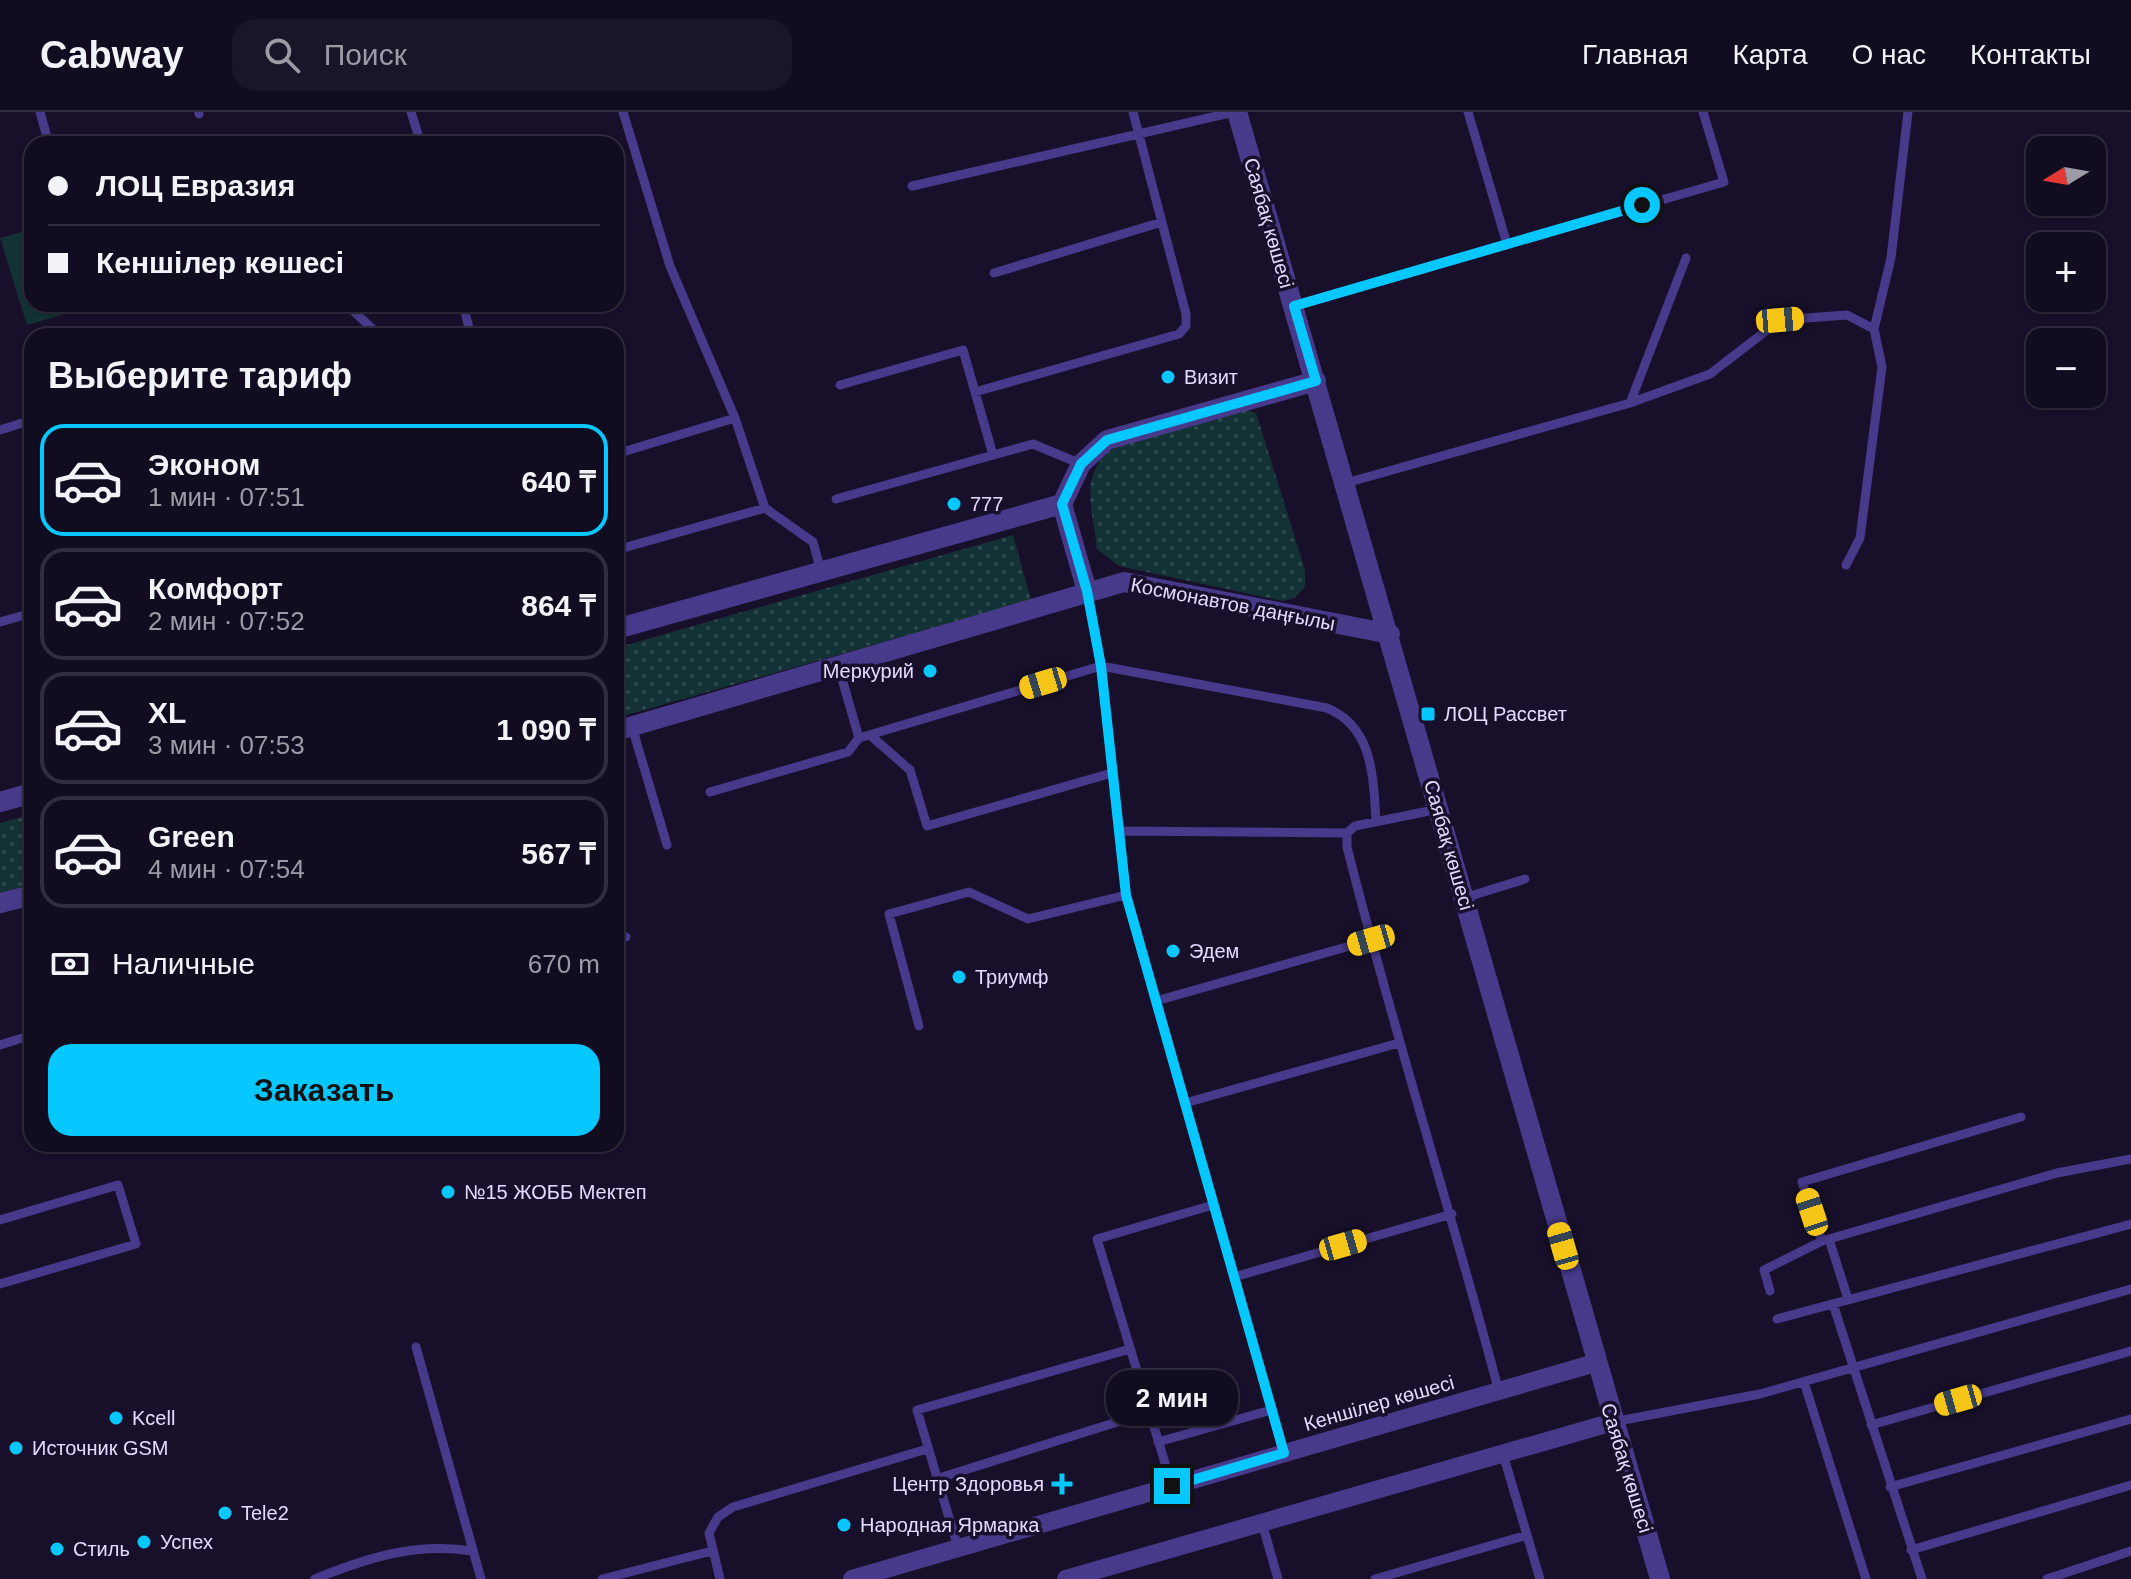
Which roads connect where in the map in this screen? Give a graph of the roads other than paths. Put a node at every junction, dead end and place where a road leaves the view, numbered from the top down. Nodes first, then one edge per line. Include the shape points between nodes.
1 (40, 112) edge
2 (411, 112) edge
3 (623, 112) edge
4 (1133, 112) edge
5 (1236, 112) edge
6 (1468, 112) edge
7 (1703, 112) edge
8 (1908, 112) edge
9 (1138, 132) junction
10 (47, 136) edge
11 (418, 136) edge
12 (912, 186) dead end
13 (1162, 222) junction
14 (1507, 244) junction
15 (1686, 258) dead end
16 (994, 273) dead end
17 (1294, 306) junction
18 (354, 312) edge
19 (372, 328) edge
20 (1874, 329) junction
21 (1316, 381) junction
22 (840, 385) dead end
23 (975, 392) junction
24 (1630, 403) junction
25 (735, 418) junction
26 (24, 422) edge
27 (0, 430) edge
28 (624, 452) edge
29 (993, 455) junction
30 (1081, 464) junction
31 (1346, 483) junction
32 (836, 499) dead end
33 (1062, 504) junction
34 (765, 508) junction
35 (624, 548) edge
36 (1846, 565) dead end
37 (821, 571) junction
38 (1087, 591) junction
39 (24, 615) edge
40 (0, 622) edge
41 (624, 627) edge
42 (1390, 634) junction
43 (838, 665) junction
44 (1101, 666) junction
45 (624, 729) edge
46 (865, 736) junction
47 (1112, 773) junction
48 (710, 792) dead end
49 (24, 795) edge
50 (0, 802) edge
51 (1439, 809) junction
52 (1376, 820) junction
53 (1119, 831) junction
54 (1347, 833) junction
55 (667, 845) dead end
56 (1525, 879) dead end
57 (1126, 895) junction
58 (24, 897) edge
59 (1464, 898) junction
60 (0, 903) edge
61 (1371, 940) junction
62 (1156, 1001) junction
63 (919, 1026) dead end
64 (24, 1038) edge
65 (1399, 1043) junction
66 (0, 1045) edge
67 (1185, 1103) junction
68 (2021, 1117) dead end
69 (2131, 1159) edge
70 (1213, 1205) junction
71 (1452, 1214) junction
72 (0, 1220) edge
73 (2131, 1224) edge
74 (1826, 1240) junction
75 (1234, 1277) junction
76 (0, 1284) edge
77 (2131, 1289) edge
78 (1770, 1291) dead end
79 (1848, 1299) junction
80 (1833, 1304) junction
81 (1777, 1319) dead end
82 (416, 1347) dead end
83 (1130, 1349) junction
84 (2131, 1351) edge
85 (1595, 1363) junction
86 (1853, 1368) junction
87 (1804, 1382) junction
88 (1499, 1392) junction
89 (1271, 1410) junction
90 (1149, 1412) junction
91 (2131, 1419) edge
92 (1613, 1422) junction
93 (1871, 1425) junction
94 (1158, 1442) junction
95 (927, 1449) junction
96 (1284, 1453) junction
97 (1503, 1454) junction
98 (936, 1479) junction
99 (2131, 1485) edge
100 (1172, 1486) junction
101 (1890, 1487) junction
102 (1262, 1523) junction
103 (1527, 1535) junction
104 (958, 1548) junction
105 (1911, 1550) junction
106 (472, 1551) junction
107 (712, 1551) junction
108 (2131, 1551) edge
109 (912, 1571) edge
110 (315, 1579) edge
111 (481, 1579) edge
112 (602, 1579) edge
113 (720, 1579) edge
114 (852, 1579) edge
115 (1066, 1579) edge
116 (1278, 1579) edge
117 (1375, 1579) edge
118 (1540, 1579) edge
119 (1660, 1579) edge
120 (1866, 1579) edge
121 (1922, 1579) edge
122 (2047, 1579) edge

1 - 10 lane
2 - 11 lane
3 - 25 lane via 670,266
4 - 9 lane
5 - 9 lane
5 - 17 street, Саябақ көшесі
6 - 14 lane
7 - 14 lane via 1724,182
8 - 20 lane via 1893,245
9 - 12 lane
9 - 13 lane
13 - 16 lane
13 - 23 lane via 1186,314 1179,334
14 - 17 lane
15 - 24 lane
17 - 21 street, Саябақ көшесі
18 - 19 lane
20 - 24 lane via 1847,315 1780,320 1710,374
20 - 36 lane via 1882,367 1860,538
21 - 30 street via 1107,440
21 - 31 street, Саябақ көшесі
22 - 23 lane via 963,350
23 - 29 lane
24 - 31 lane
25 - 28 lane
25 - 34 lane
26 - 27 lane
29 - 30 lane via 1033,444
29 - 32 lane
30 - 33 street
31 - 42 street, Саябақ көшесі
33 - 37 street
33 - 38 street
34 - 35 lane
34 - 37 lane via 813,542
37 - 41 street
38 - 42 street, Космонавтов даңғылы via 1124,582
38 - 43 street, Космонавтов даңғылы
38 - 44 lane
39 - 40 lane
42 - 51 street, Саябақ көшесі
43 - 45 street, Космонавтов даңғылы
43 - 46 lane
44 - 46 lane
44 - 47 lane
44 - 52 lane via 1341,714 1359,731 1368,753
45 - 55 lane
46 - 47 lane via 910,770 927,826
46 - 48 lane via 848,752
47 - 53 lane
49 - 50 street
51 - 52 lane
51 - 59 street, Саябақ көшесі
52 - 54 lane
53 - 54 lane
53 - 57 lane
54 - 61 lane
56 - 59 lane
57 - 62 lane
57 - 63 lane via 1028,919 969,892 889,914
58 - 60 street
59 - 85 street, Саябақ көшесі
61 - 62 lane
61 - 65 lane
62 - 67 lane
64 - 66 lane
65 - 67 lane
65 - 71 lane
67 - 70 lane
68 - 74 lane via 1802,1182
69 - 74 lane via 2057,1173
70 - 75 lane
70 - 83 lane via 1097,1239
71 - 75 lane
71 - 88 lane
72 - 76 lane via 118,1185 136,1244
73 - 79 lane
74 - 78 lane via 1764,1270
74 - 79 lane
75 - 89 lane
77 - 86 lane
79 - 80 lane
80 - 81 lane
80 - 86 lane
82 - 106 lane
83 - 90 lane
83 - 95 lane via 917,1410
84 - 93 lane
85 - 88 street, Кеншілер көшесі
85 - 92 street, Саябақ көшесі
86 - 87 lane
86 - 93 lane
87 - 92 lane
87 - 120 lane
88 - 96 street, Кеншілер көшесі
89 - 94 lane
89 - 96 lane
90 - 94 lane
90 - 98 lane
91 - 101 lane
92 - 97 street
92 - 119 street, Саябақ көшесі
93 - 101 lane
94 - 100 lane
95 - 98 lane
95 - 107 lane via 733,1507 711,1525
96 - 100 street, Кеншілер көшесі
97 - 102 street
97 - 103 lane
98 - 104 lane
99 - 105 lane
100 - 104 street, Кеншілер көшесі
101 - 105 lane
102 - 115 street
102 - 116 lane
103 - 117 lane
103 - 118 lane
104 - 109 street, Кеншілер көшесі
105 - 121 lane
106 - 110 lane via 441,1546 368,1558
106 - 111 lane
107 - 112 lane
107 - 113 lane
108 - 122 lane
109 - 114 street, Кеншілер көшесі

